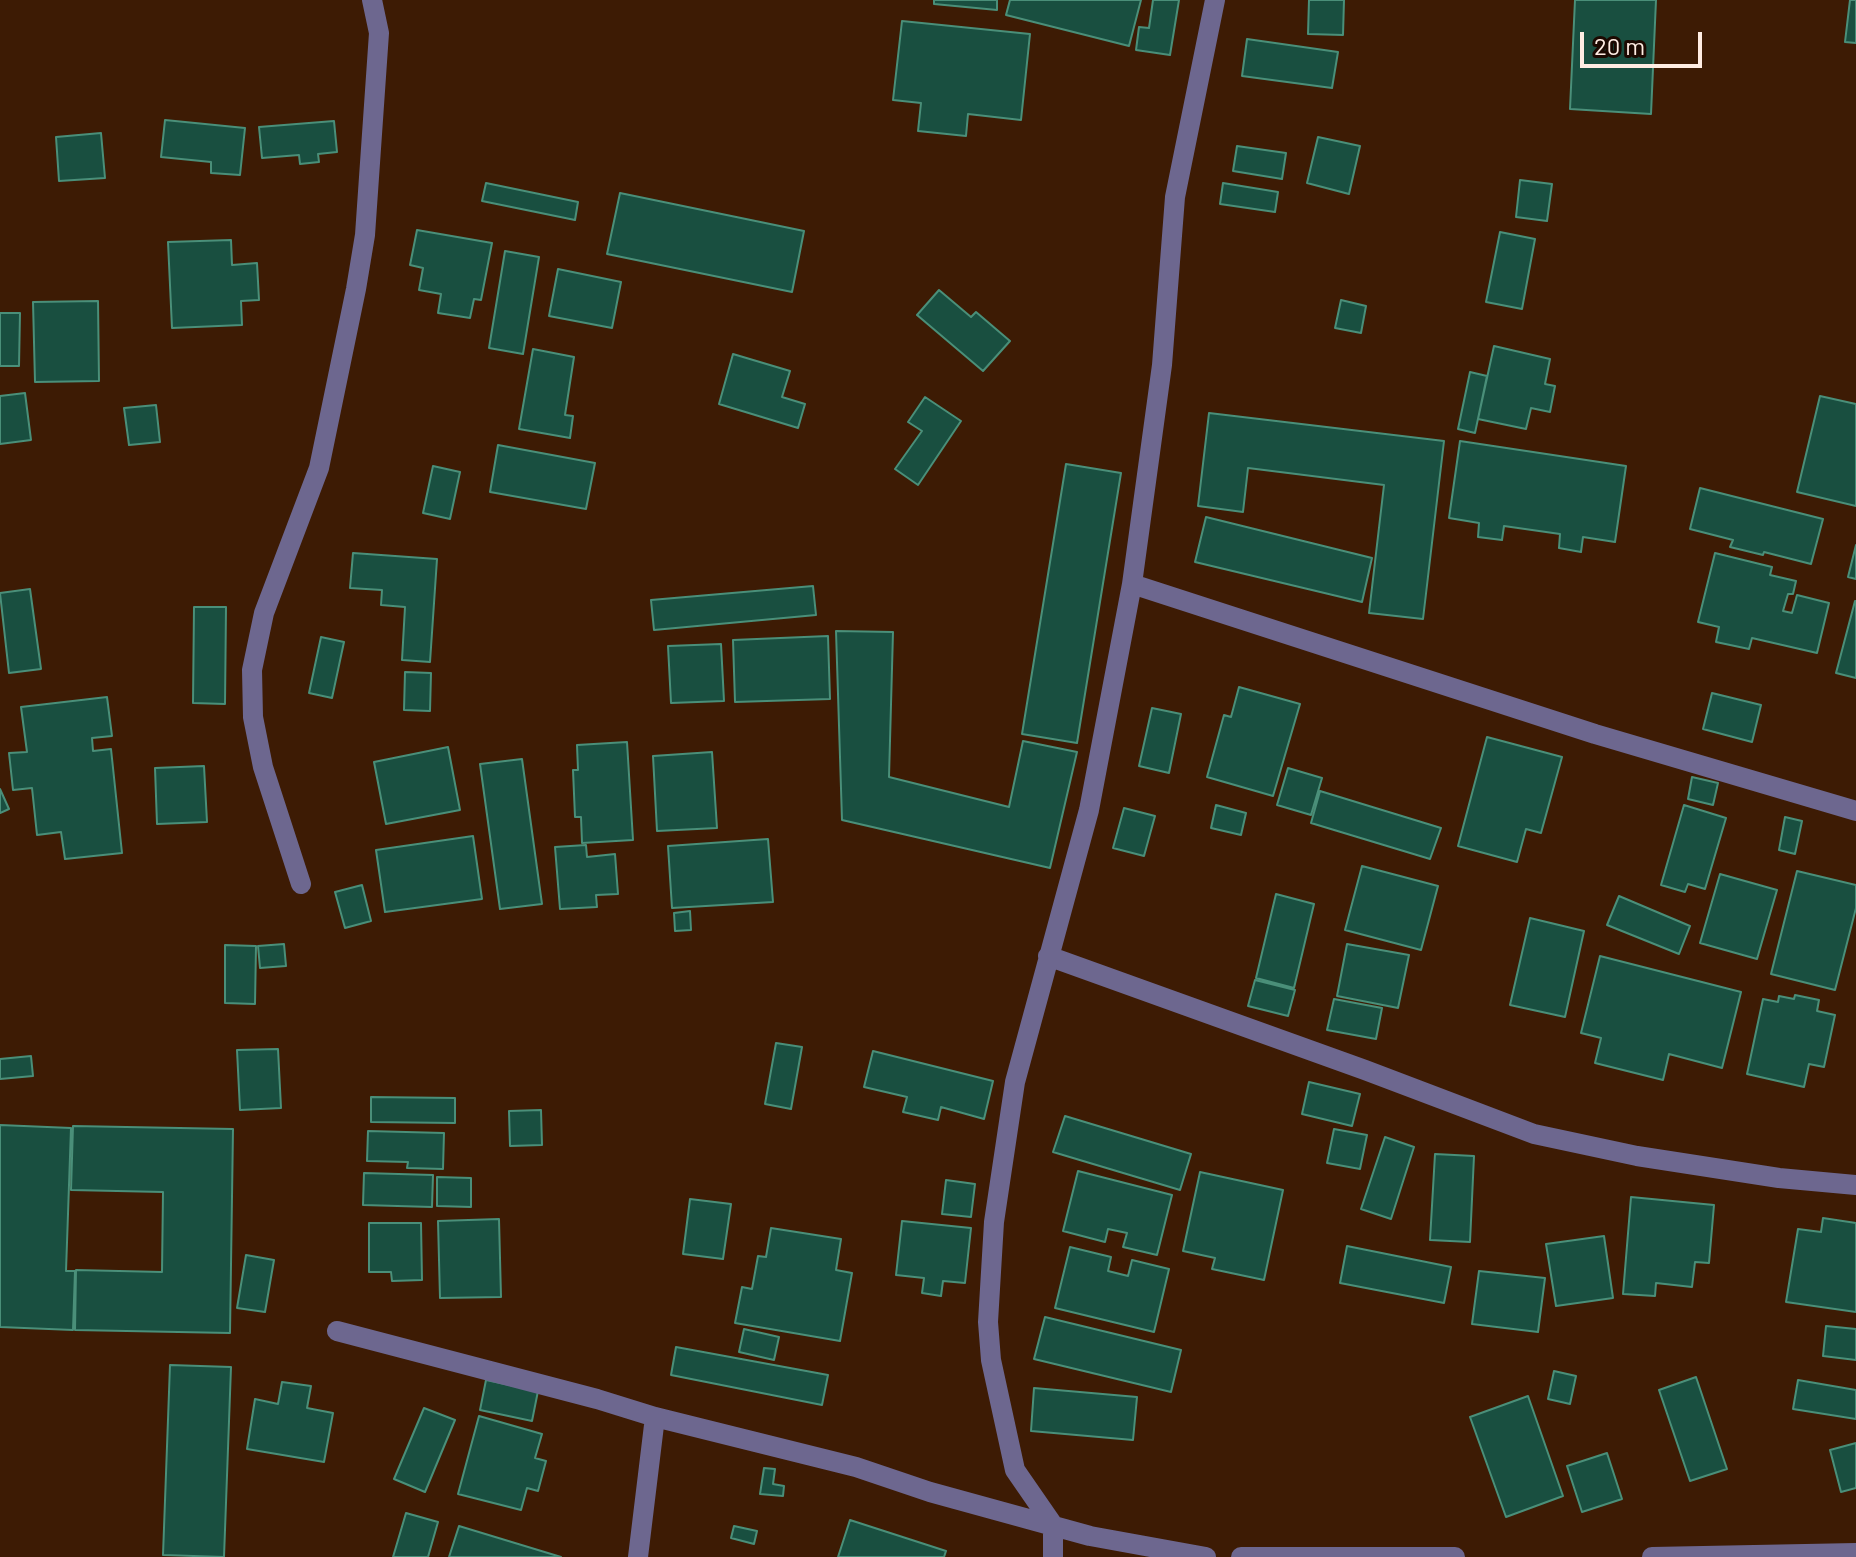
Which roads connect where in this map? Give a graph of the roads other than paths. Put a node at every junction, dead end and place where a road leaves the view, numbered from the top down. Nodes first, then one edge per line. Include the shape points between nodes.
1 (372, 0) edge
2 (1215, 0) edge
3 (1132, 584) junction
4 (1856, 811) edge
5 (301, 884) dead end
6 (1048, 956) junction
7 (1856, 1185) edge
8 (337, 1331) dead end
9 (655, 1417) junction
10 (1053, 1525) junction
11 (1856, 1553) edge
12 (638, 1557) edge
13 (1053, 1557) edge
14 (1206, 1557) edge
15 (1241, 1557) edge
16 (1455, 1557) edge
17 (1652, 1557) edge

1 - 5 street via 379,33 365,235 356,289 319,468 264,613 252,670 253,717 263,767
2 - 3 street via 1175,197 1162,365
3 - 4 street via 1595,734
3 - 6 street via 1089,810
6 - 7 street via 1534,1134 1637,1156
6 - 10 street via 1015,1082 994,1222 988,1322 1015,1470
8 - 9 street
9 - 10 street via 856,1467
9 - 12 street
10 - 13 street
10 - 14 street
11 - 17 street
15 - 16 street

